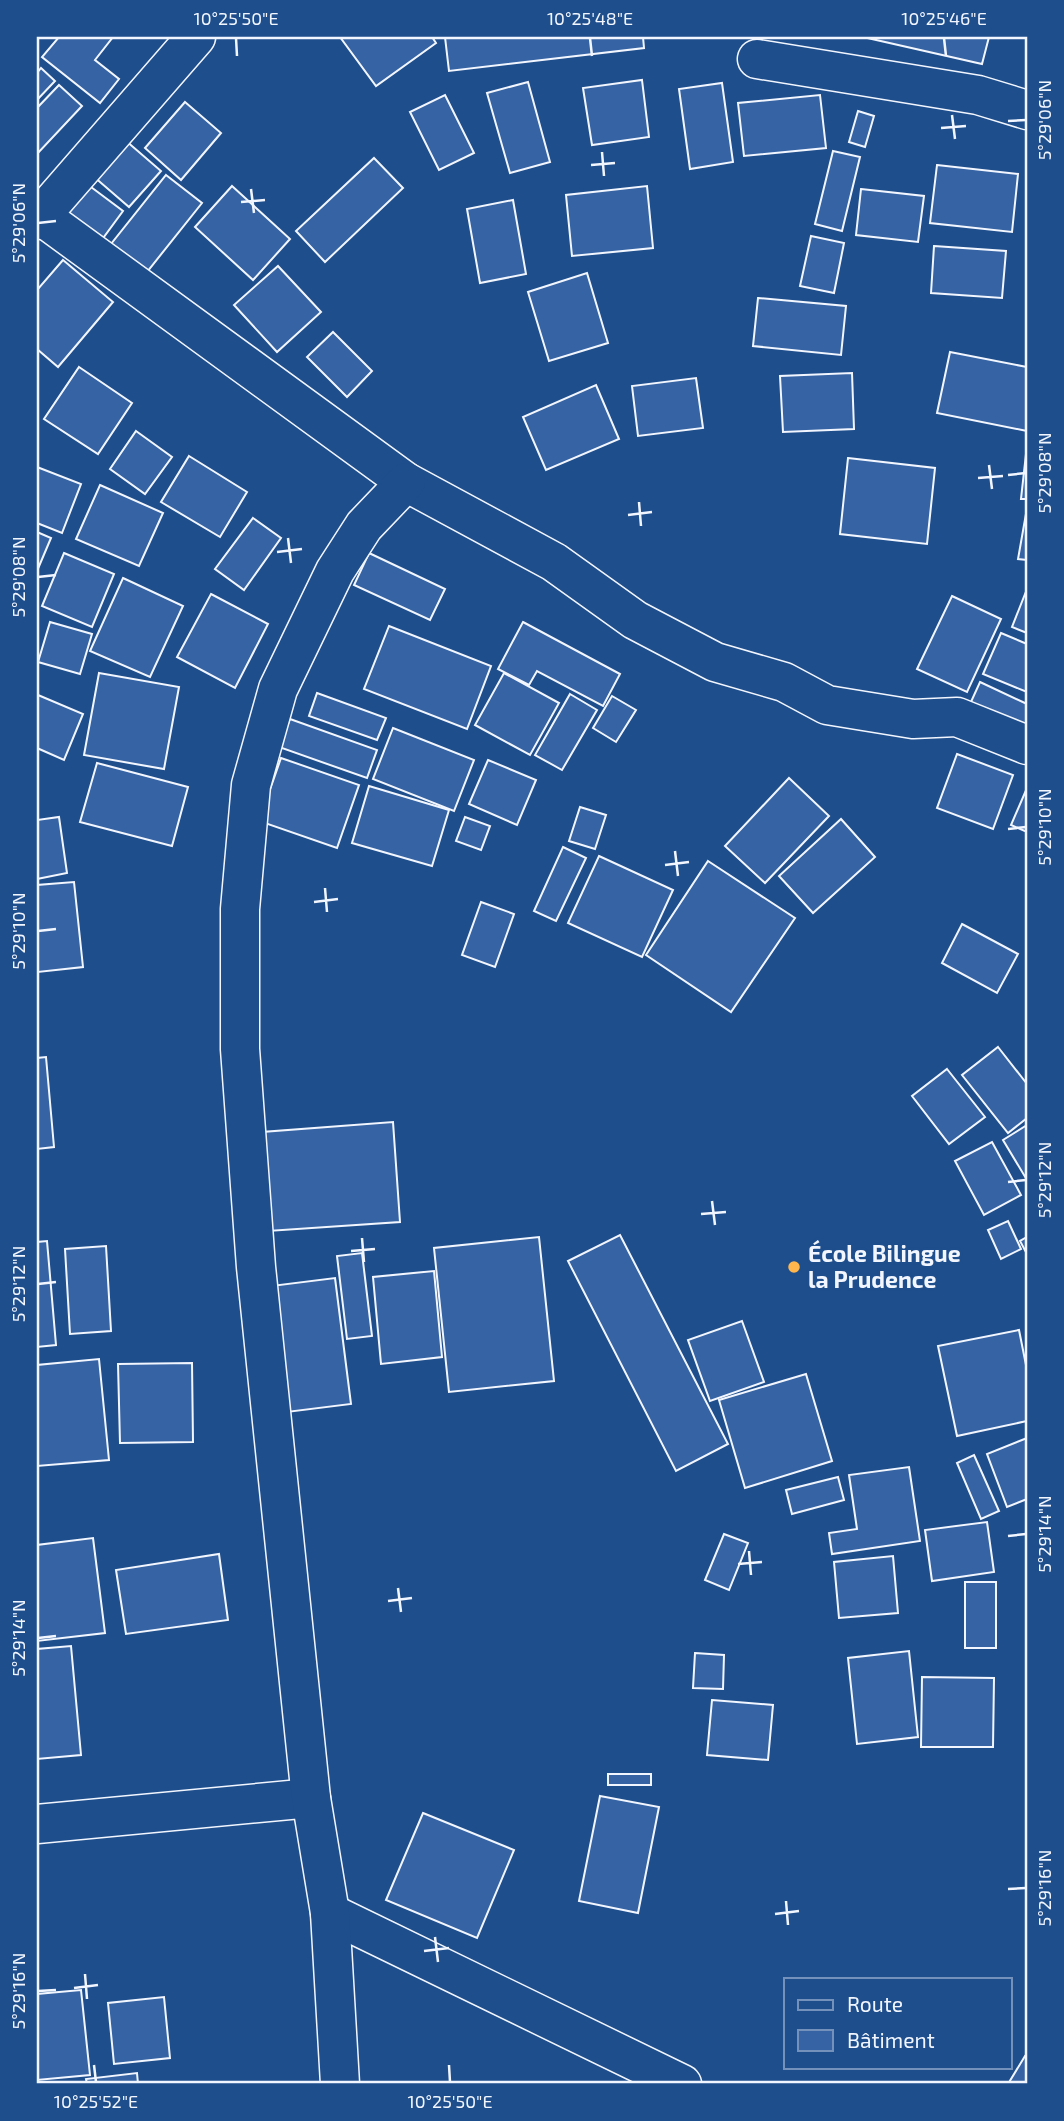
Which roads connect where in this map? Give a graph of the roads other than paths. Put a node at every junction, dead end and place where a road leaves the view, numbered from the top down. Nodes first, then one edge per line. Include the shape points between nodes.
1 (196, 37) edge
2 (757, 59) dead end
3 (1027, 110) edge
4 (38, 216) edge
5 (406, 482) junction
6 (1027, 745) edge
7 (311, 1798) junction
8 (37, 1824) edge
9 (330, 1913) junction
10 (340, 2084) edge
11 (682, 2084) edge

1 - 4 street
2 - 3 street via 978,95
4 - 5 street
5 - 6 street via 554,562 635,620 715,662 784,682 827,705 914,719 957,717
5 - 7 street via 364,526 335,571 278,690 251,785 240,909 240,1049 256,1267
7 - 8 street
7 - 9 street
9 - 10 street
9 - 11 street

